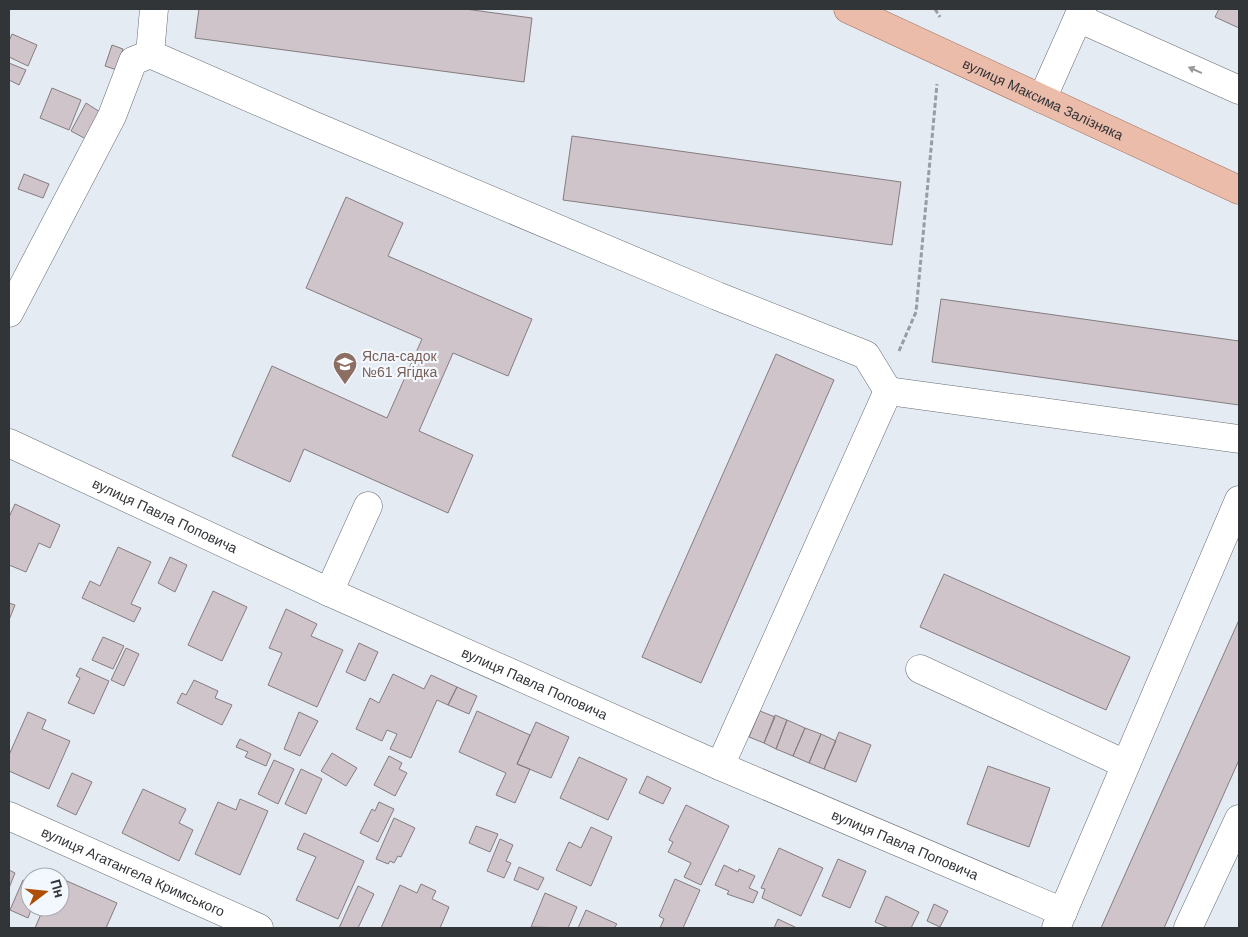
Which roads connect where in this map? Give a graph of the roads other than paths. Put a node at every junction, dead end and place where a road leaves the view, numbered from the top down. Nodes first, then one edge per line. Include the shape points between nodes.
1 (154, 9) edge
2 (848, 9) edge
3 (1080, 13) edge
4 (150, 54) junction
5 (1239, 90) edge
6 (1042, 99) junction
7 (1239, 190) edge
8 (18, 270) edge
9 (9, 313) edge
10 (888, 391) junction
11 (1239, 440) edge
12 (9, 443) edge
13 (1239, 500) edge
14 (368, 506) dead end
15 (329, 592) junction
16 (920, 669) dead end
17 (1125, 764) junction
18 (720, 766) junction
19 (9, 816) edge
20 (1239, 819) edge
21 (1060, 920) edge
22 (259, 928) edge
23 (1188, 928) edge

1 - 4 street
2 - 6 main road, вулиця Максима Залізняка
5 -> 3 street
3 - 6 street
4 - 8 street via 133,62 112,116
4 - 10 street via 716,296 866,355
6 - 7 main road, вулиця Максима Залізняка
8 - 9 street
10 - 11 street
10 - 18 street
12 - 15 street, вулиця Павла Поповича
13 - 17 street
14 - 15 street
15 - 18 street, вулиця Павла Поповича
16 - 17 street
17 - 21 street
18 - 21 street, вулиця Павла Поповича
19 - 22 street, вулиця Агатангела Кримського
20 - 23 street

